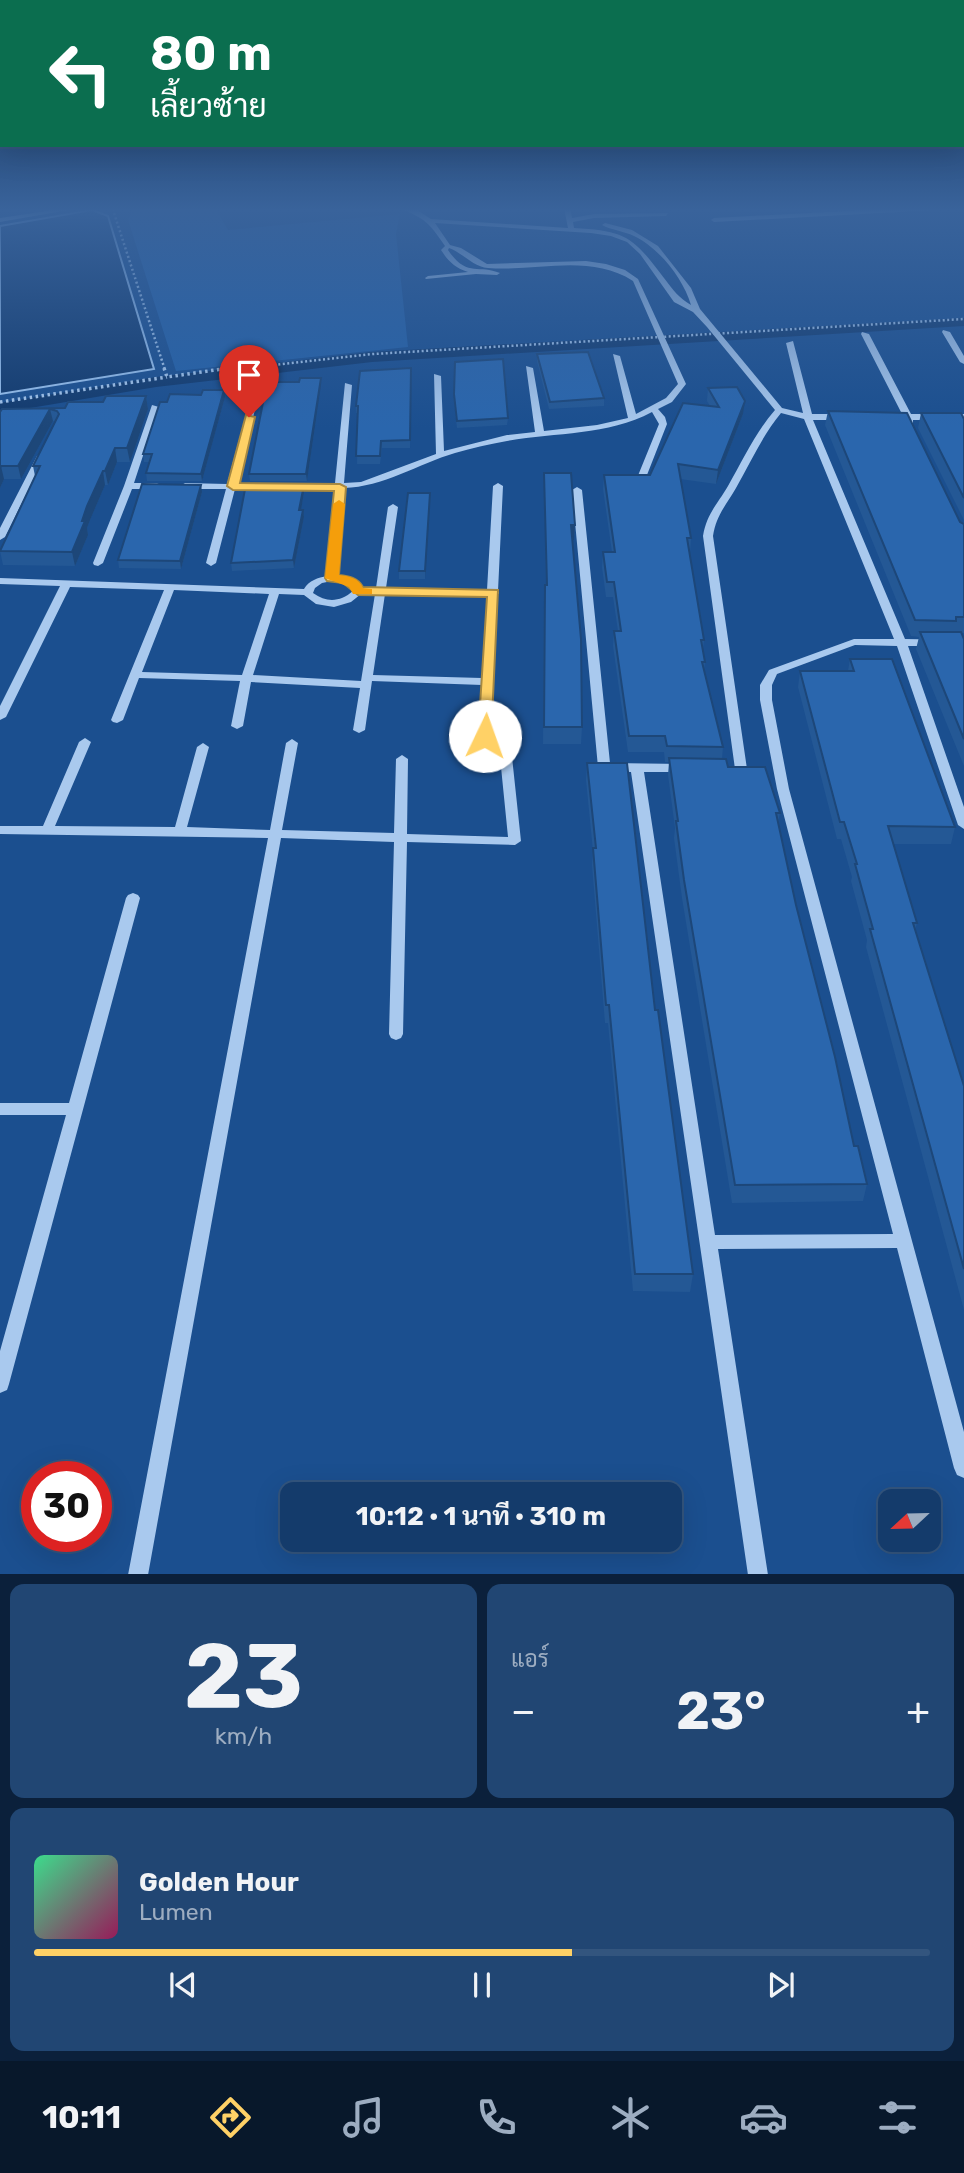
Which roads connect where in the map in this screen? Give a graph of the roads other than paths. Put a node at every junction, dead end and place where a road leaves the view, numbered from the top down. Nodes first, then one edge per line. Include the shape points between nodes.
1 (637, 281) edge
2 (663, 281) edge
3 (683, 281) edge
4 (696, 310) junction
5 (710, 325) joint
6 (946, 332) dead end
7 (865, 334) dead end
8 (790, 343) dead end
9 (616, 356) dead end
10 (964, 362) edge
11 (529, 368) dead end
12 (437, 376) dead end
13 (348, 385) dead end
14 (255, 394) dead end
15 (155, 407) edge
16 (654, 410) junction
17 (779, 410) junction
18 (808, 417) junction
19 (858, 417) edge
20 (883, 417) edge
21 (908, 417) junction
22 (964, 417) edge
23 (633, 419) junction
24 (913, 429) edge
25 (540, 435) junction
26 (44, 449) edge
27 (440, 455) junction
28 (642, 478) edge
29 (129, 486) junction
30 (233, 486) junction
31 (269, 486) edge
32 (498, 486) dead end
33 (281, 487) edge
34 (340, 487) junction
35 (577, 490) dead end
36 (393, 507) dead end
37 (0, 537) edge
38 (211, 563) dead end
39 (97, 564) dead end
40 (332, 578) junction
41 (0, 581) edge
42 (67, 583) junction
43 (170, 587) junction
44 (275, 591) junction
45 (358, 591) junction
46 (308, 592) junction
47 (380, 592) junction
48 (494, 593) junction
49 (901, 642) junction
50 (964, 643) edge
51 (135, 675) junction
52 (246, 678) junction
53 (366, 682) junction
54 (488, 682) junction
55 (0, 717) edge
56 (117, 720) dead end
57 (237, 726) dead end
58 (359, 730) dead end
59 (485, 736) dead end
60 (85, 742) dead end
61 (292, 743) dead end
62 (203, 747) dead end
63 (506, 757) dead end
64 (402, 759) dead end
65 (637, 768) junction
66 (702, 768) edge
67 (754, 769) junction
68 (964, 825) edge
69 (0, 830) edge
70 (47, 831) junction
71 (180, 831) junction
72 (274, 834) junction
73 (401, 838) junction
74 (133, 898) dead end
75 (396, 1034) dead end
76 (0, 1109) edge
77 (75, 1109) junction
78 (904, 1241) junction
79 (708, 1242) junction
80 (0, 1384) edge
81 (964, 1468) edge
82 (138, 1574) edge
83 (758, 1574) edge

1 - 16 street via 682,384
2 - 4 street via 677,300
3 - 4 street via 695,299
4 - 5 street
5 - 17 street
6 - 10 street
7 - 21 street
8 - 18 street
9 - 23 street
11 - 25 street
12 - 27 street
13 - 34 street
14 - 30 street
15 - 29 street
16 - 23 street
16 - 28 street via 663,424
17 - 18 street
17 - 67 street via 758,433 731,489 710,516 708,536
18 - 19 street
18 - 49 street
20 - 21 street
21 - 22 street
21 - 24 street
23 - 25 street
25 - 27 street via 507,438
26 - 37 street
27 - 34 street via 376,481
29 - 30 street
29 - 39 street
30 - 31 street
30 - 38 street
32 - 48 street
33 - 34 street
34 - 40 street
35 - 65 street via 604,767
36 - 47 street
40 - 45 street via 346,579
40 - 46 street via 318,581
41 - 42 street
42 - 43 street
42 - 55 street
43 - 44 street
43 - 51 street
44 - 46 street
44 - 52 street
45 - 46 street via 353,598 327,604 314,601
45 - 47 street
47 - 48 street
47 - 53 street
48 - 54 street
49 - 50 street
49 - 67 street via 854,642 773,672 766,685
49 - 68 street
51 - 52 street
51 - 56 street
52 - 53 street
52 - 57 street
53 - 54 street
53 - 58 street
54 - 59 street
60 - 70 street
61 - 72 street
62 - 71 street
63 - 73 street via 515,841
64 - 73 street
65 - 66 street
65 - 79 street
67 - 78 street
69 - 70 street
70 - 71 street
71 - 72 street
72 - 73 street
72 - 82 street
73 - 75 street
74 - 77 street
76 - 77 street
77 - 80 street
78 - 79 street
78 - 81 street
79 - 83 street

